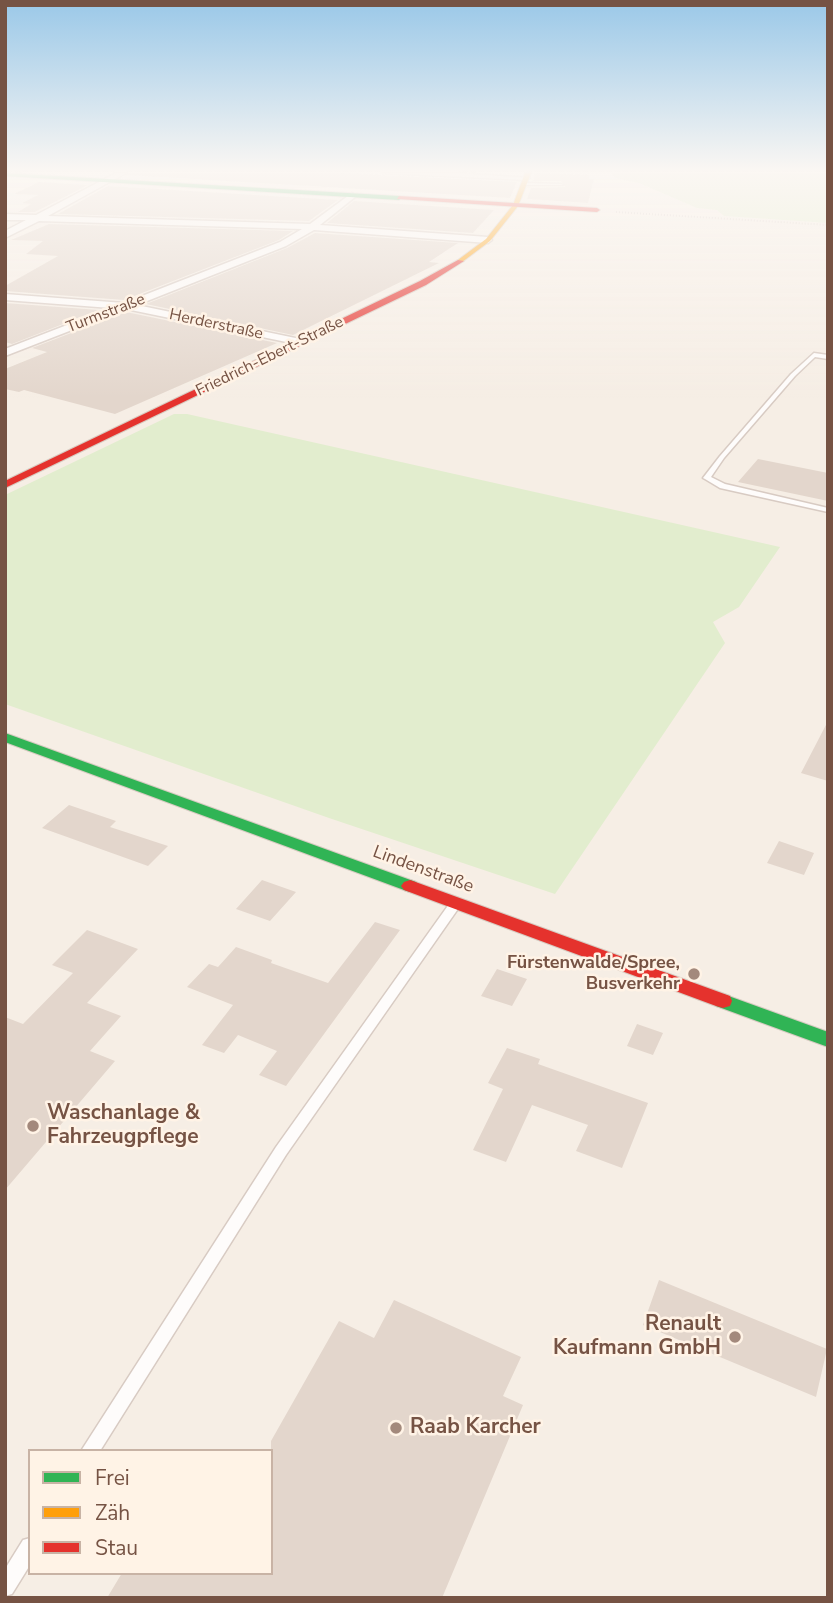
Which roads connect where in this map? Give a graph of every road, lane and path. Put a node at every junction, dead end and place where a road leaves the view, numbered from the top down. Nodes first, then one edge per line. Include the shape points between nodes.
1 (273, 248) edge
2 (478, 248) edge
3 (5, 297) edge
4 (127, 306) junction
5 (301, 342) junction
6 (5, 353) edge
7 (828, 358) edge
8 (5, 485) edge
9 (828, 510) edge
10 (5, 737) edge
11 (456, 902) junction
12 (828, 1040) edge
13 (91, 1449) edge
14 (28, 1550) edge
15 (5, 1587) edge

1 - 4 street, Turmstraße
2 - 5 street, Friedrich-Ebert-Straße via 423,283
3 - 4 street, Herderstraße
4 - 5 street, Herderstraße
4 - 6 street, Turmstraße
5 - 8 street, Friedrich-Ebert-Straße
7 - 9 lane via 814,355 793,375 707,478 723,486
10 - 11 street, Lindenstraße
11 - 12 street, Lindenstraße
11 - 13 lane via 281,1151
14 - 15 lane

